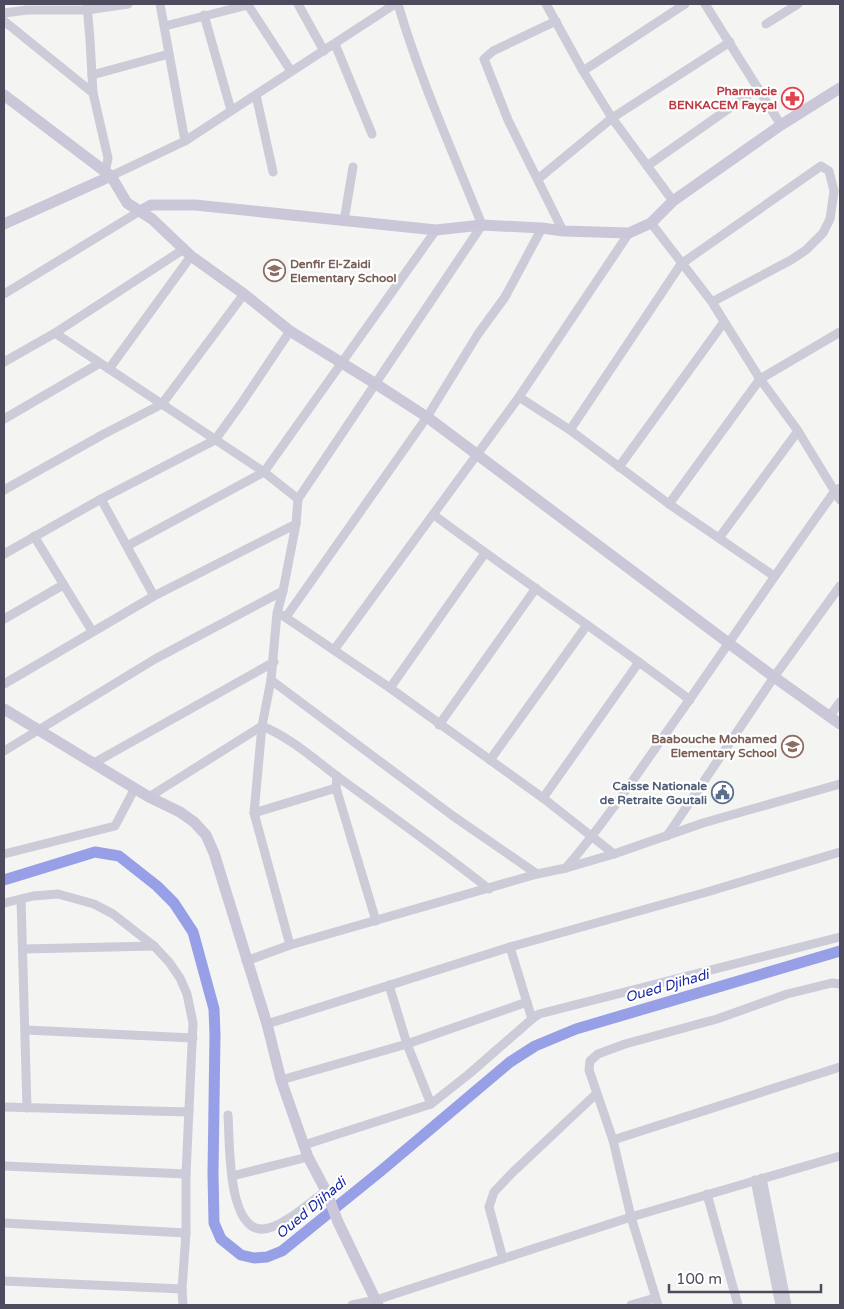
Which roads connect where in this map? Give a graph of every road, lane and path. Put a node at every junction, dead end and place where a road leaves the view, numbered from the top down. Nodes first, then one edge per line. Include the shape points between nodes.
1 (128, 4) edge
2 (160, 4) edge
3 (298, 4) edge
4 (396, 4) edge
5 (546, 4) edge
6 (685, 4) edge
7 (705, 4) edge
8 (793, 5) edge
9 (87, 7) edge
10 (383, 7) edge
11 (4, 13) edge
12 (204, 15) junction
13 (4, 21) edge
14 (556, 21) junction
15 (766, 24) dead end
16 (165, 26) junction
17 (730, 42) junction
18 (335, 44) junction
19 (324, 50) junction
20 (169, 54) junction
21 (291, 71) junction
22 (583, 72) junction
23 (92, 75) junction
24 (758, 88) junction
25 (839, 91) edge
26 (93, 93) junction
27 (4, 95) edge
28 (256, 95) junction
29 (231, 110) junction
30 (612, 118) junction
31 (781, 125) junction
32 (372, 134) dead end
33 (185, 141) junction
34 (647, 166) junction
35 (353, 167) dead end
36 (273, 172) dead end
37 (108, 175) junction
38 (538, 178) junction
39 (674, 201) junction
40 (140, 211) junction
41 (344, 221) junction
42 (4, 224) edge
43 (651, 224) junction
44 (482, 225) junction
45 (542, 228) junction
46 (436, 230) junction
47 (563, 231) junction
48 (629, 233) junction
49 (187, 252) junction
50 (681, 264) junction
51 (4, 294) edge
52 (244, 294) junction
53 (712, 302) junction
54 (724, 322) junction
55 (290, 331) junction
56 (840, 332) edge
57 (55, 333) junction
58 (4, 362) edge
59 (342, 363) junction
60 (100, 364) junction
61 (109, 369) junction
62 (760, 380) junction
63 (376, 384) junction
64 (519, 397) junction
65 (162, 404) junction
66 (427, 417) junction
67 (4, 419) edge
68 (570, 430) junction
69 (798, 431) junction
70 (215, 440) junction
71 (477, 454) junction
72 (619, 467) junction
73 (264, 472) junction
74 (4, 490) edge
75 (838, 490) edge
76 (100, 499) junction
77 (298, 499) junction
78 (840, 500) edge
79 (669, 504) junction
80 (434, 515) junction
81 (296, 524) junction
82 (34, 536) junction
83 (719, 538) junction
84 (127, 546) junction
85 (485, 553) junction
86 (4, 554) edge
87 (774, 576) junction
88 (63, 585) junction
89 (840, 586) edge
90 (536, 588) junction
91 (283, 591) junction
92 (154, 596) junction
93 (277, 612) junction
94 (286, 617) junction
95 (4, 619) edge
96 (587, 625) junction
97 (92, 631) junction
98 (729, 643) junction
99 (334, 650) junction
100 (274, 662) junction
101 (639, 662) junction
102 (774, 677) junction
103 (271, 680) junction
104 (4, 684) edge
105 (390, 688) junction
106 (690, 700) junction
107 (840, 702) edge
108 (4, 709) edge
109 (829, 717) junction
110 (840, 724) edge
111 (440, 725) junction
112 (262, 726) junction
113 (40, 730) junction
114 (4, 751) edge
115 (490, 760) junction
116 (94, 763) junction
117 (337, 776) junction
118 (840, 784) edge
119 (135, 788) junction
120 (336, 788) junction
121 (149, 797) junction
122 (543, 798) junction
123 (254, 813) junction
124 (593, 836) junction
125 (667, 836) junction
126 (840, 852) edge
127 (4, 854) edge
128 (614, 854) junction
129 (566, 868) junction
130 (536, 874) junction
131 (489, 889) junction
132 (21, 900) junction
133 (4, 903) edge
134 (376, 922) junction
135 (840, 937) edge
136 (154, 946) junction
137 (290, 946) junction
138 (510, 947) junction
139 (24, 949) junction
140 (246, 961) junction
141 (837, 983) edge
142 (389, 985) junction
143 (527, 1002) junction
144 (532, 1018) junction
145 (267, 1024) junction
146 (26, 1030) junction
147 (193, 1038) junction
148 (407, 1044) junction
149 (840, 1067) edge
150 (281, 1080) junction
151 (596, 1094) junction
152 (431, 1104) junction
153 (4, 1107) edge
154 (27, 1108) junction
155 (189, 1112) junction
156 (228, 1115) dead end
157 (613, 1140) junction
158 (304, 1145) junction
159 (308, 1156) junction
160 (840, 1156) edge
161 (4, 1166) edge
162 (186, 1174) junction
163 (232, 1176) junction
164 (759, 1179) junction
165 (707, 1194) junction
166 (328, 1195) junction
167 (631, 1217) junction
168 (4, 1223) edge
169 (186, 1232) junction
170 (503, 1259) junction
171 (4, 1281) edge
172 (182, 1289) junction
173 (657, 1301) edge
174 (377, 1302) edge
175 (182, 1305) edge
176 (352, 1305) edge
177 (631, 1305) edge
178 (738, 1305) edge
179 (780, 1305) edge
180 (787, 1305) edge

1 - 9 street
2 - 16 street
3 - 19 street
4 - 10 street
4 - 44 street
5 - 14 street
6 - 22 street
7 - 17 street
8 - 15 street
9 - 11 street
9 - 23 street
10 - 18 street
12 - 16 street
12 - 21 street via 248,5
12 - 29 street
13 - 26 street
14 - 22 street
14 - 38 street via 493,51 484,59 508,120
16 - 20 street
17 - 24 street
17 - 30 street
18 - 19 street
18 - 32 street
19 - 21 street
20 - 23 street
20 - 33 street
21 - 28 street
22 - 30 street
23 - 26 street
24 - 31 street
24 - 34 street
25 - 31 street
26 - 37 street via 108,158
27 - 37 street
28 - 29 street
28 - 36 street
29 - 33 street
30 - 34 street
30 - 38 street
31 - 39 street
33 - 37 street
34 - 39 street
35 - 41 street
37 - 40 street via 128,203
37 - 42 street
38 - 47 street
39 - 43 street
40 - 41 street via 152,205 195,205
40 - 49 street
40 - 51 street
41 - 46 street
43 - 48 street
43 - 50 street
44 - 45 street
44 - 46 street
44 - 63 street
45 - 47 street
45 - 66 street via 505,297
46 - 59 street
47 - 48 street
48 - 64 street
49 - 52 street
49 - 57 street
49 - 61 street
50 - 53 street
50 - 53 street via 821,166 829,171 834,191 830,219 823,233 792,260
50 - 68 street
52 - 55 street
52 - 65 street
53 - 54 street
54 - 62 street
54 - 72 street
55 - 59 street
55 - 70 street
56 - 62 street
57 - 58 street
57 - 60 street
59 - 63 street
59 - 73 street
60 - 61 street
60 - 67 street
61 - 65 street
62 - 69 street
62 - 79 street
63 - 66 street
63 - 77 street
64 - 68 street
64 - 71 street
65 - 70 street
65 - 74 street
66 - 71 street
66 - 94 street
68 - 72 street
69 - 75 street
69 - 83 street
70 - 73 street
70 - 76 street
71 - 80 street
71 - 98 street
72 - 79 street
73 - 77 street
73 - 84 street
75 - 78 street
75 - 87 street
76 - 82 street
76 - 84 street
77 - 81 street
79 - 83 street
80 - 85 street
80 - 99 street
81 - 91 street
81 - 92 street
82 - 86 street
82 - 88 street
83 - 87 street
84 - 92 street
85 - 90 street
85 - 105 street
87 - 98 street
88 - 95 street
88 - 97 street
89 - 102 street
90 - 96 street
90 - 111 street
91 - 93 street
91 - 113 street via 155,660
92 - 97 street
93 - 94 street
93 - 100 street
94 - 99 street
96 - 101 street
96 - 115 street
97 - 104 street
98 - 102 street
98 - 106 street
99 - 105 street
100 - 103 street
100 - 116 street
101 - 106 street
101 - 122 street
102 - 109 street
102 - 125 street
103 - 112 street
103 - 130 street
105 - 111 street
106 - 124 street
107 - 109 street
108 - 113 street
109 - 110 street
111 - 115 street
112 - 117 street via 288,739
112 - 121 street
112 - 123 street
113 - 114 street
113 - 116 street
115 - 122 street
116 - 119 street
117 - 120 street
117 - 131 street
118 - 125 street
119 - 121 street
119 - 127 street via 115,826
120 - 123 street
120 - 134 street
121 - 140 street via 180,812 206,835
122 - 124 street
123 - 137 street
124 - 128 street
124 - 129 street
125 - 128 street
126 - 138 street
128 - 129 street
129 - 130 street
130 - 131 street
131 - 134 street
132 - 133 street
132 - 136 street via 58,894 83,901 112,914
132 - 139 street
134 - 137 street
135 - 144 street via 552,1010
136 - 139 street
136 - 147 street via 180,978 187,994
137 - 140 street
138 - 142 street
138 - 143 street
139 - 146 street
140 - 145 street
141 - 151 street via 787,994 717,1019 598,1054 589,1066
142 - 145 street
142 - 148 street
143 - 144 street
143 - 148 street
144 - 152 street
145 - 150 street
146 - 147 street
146 - 154 street
147 - 155 street
148 - 150 street
148 - 152 street
149 - 157 street
150 - 158 street
151 - 157 street
151 - 170 street via 494,1192 489,1207
152 - 158 street
153 - 154 street
154 - 155 street
155 - 162 street
156 - 163 street
157 - 167 street
158 - 159 street
159 - 163 street
159 - 166 street
160 - 164 street
161 - 162 street
162 - 169 street
163 - 166 street via 238,1209 252,1228 258,1230 273,1227
164 - 165 street
164 - 179 street
164 - 180 street
165 - 167 street
165 - 178 street
166 - 174 street
167 - 170 street
167 - 173 street
168 - 169 street
169 - 172 street
170 - 174 street
171 - 172 street
172 - 175 street
173 - 177 street
174 - 176 street

